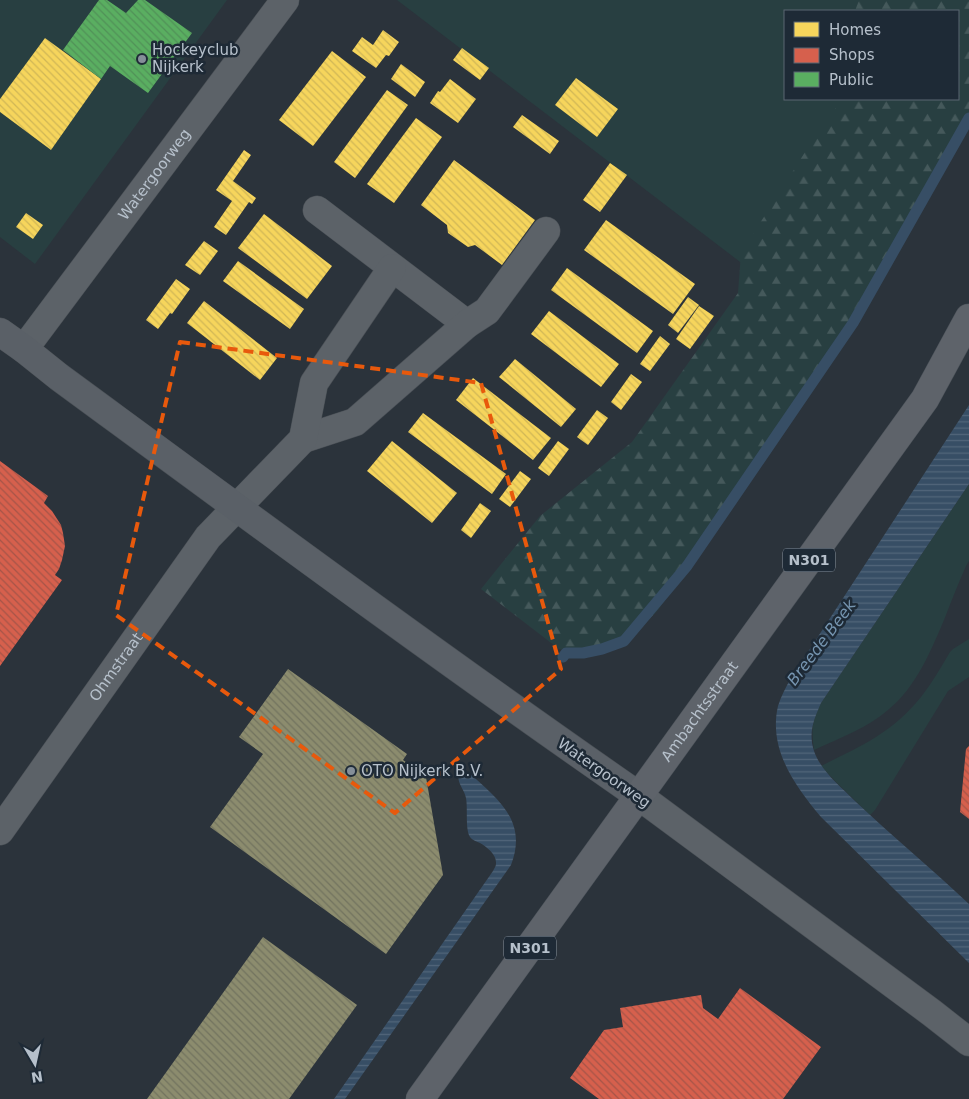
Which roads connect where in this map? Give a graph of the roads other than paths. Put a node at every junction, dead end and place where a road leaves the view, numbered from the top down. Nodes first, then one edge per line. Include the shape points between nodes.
1 (285, 0) edge
2 (317, 210) dead end
3 (546, 231) dead end
4 (392, 268) junction
5 (969, 318) edge
6 (467, 324) junction
7 (0, 332) edge
8 (24, 349) junction
9 (303, 439) junction
10 (236, 508) junction
11 (639, 796) junction
12 (0, 830) edge
13 (969, 1042) edge
14 (420, 1099) edge

1 - 8 street, Watergoorweg
2 - 4 street
3 - 6 street via 487,311
4 - 6 street
4 - 9 street via 314,383
5 - 11 main road, Ambachtsstraat / N301 via 925,399
6 - 9 street via 355,422
7 - 8 street, Watergoorweg
8 - 10 street, Watergoorweg
9 - 10 street
10 - 11 street, Watergoorweg
10 - 12 street, Ohmstraat via 208,537
11 - 13 street, Watergoorweg
11 - 14 main road, Ambachtsstraat / N301

